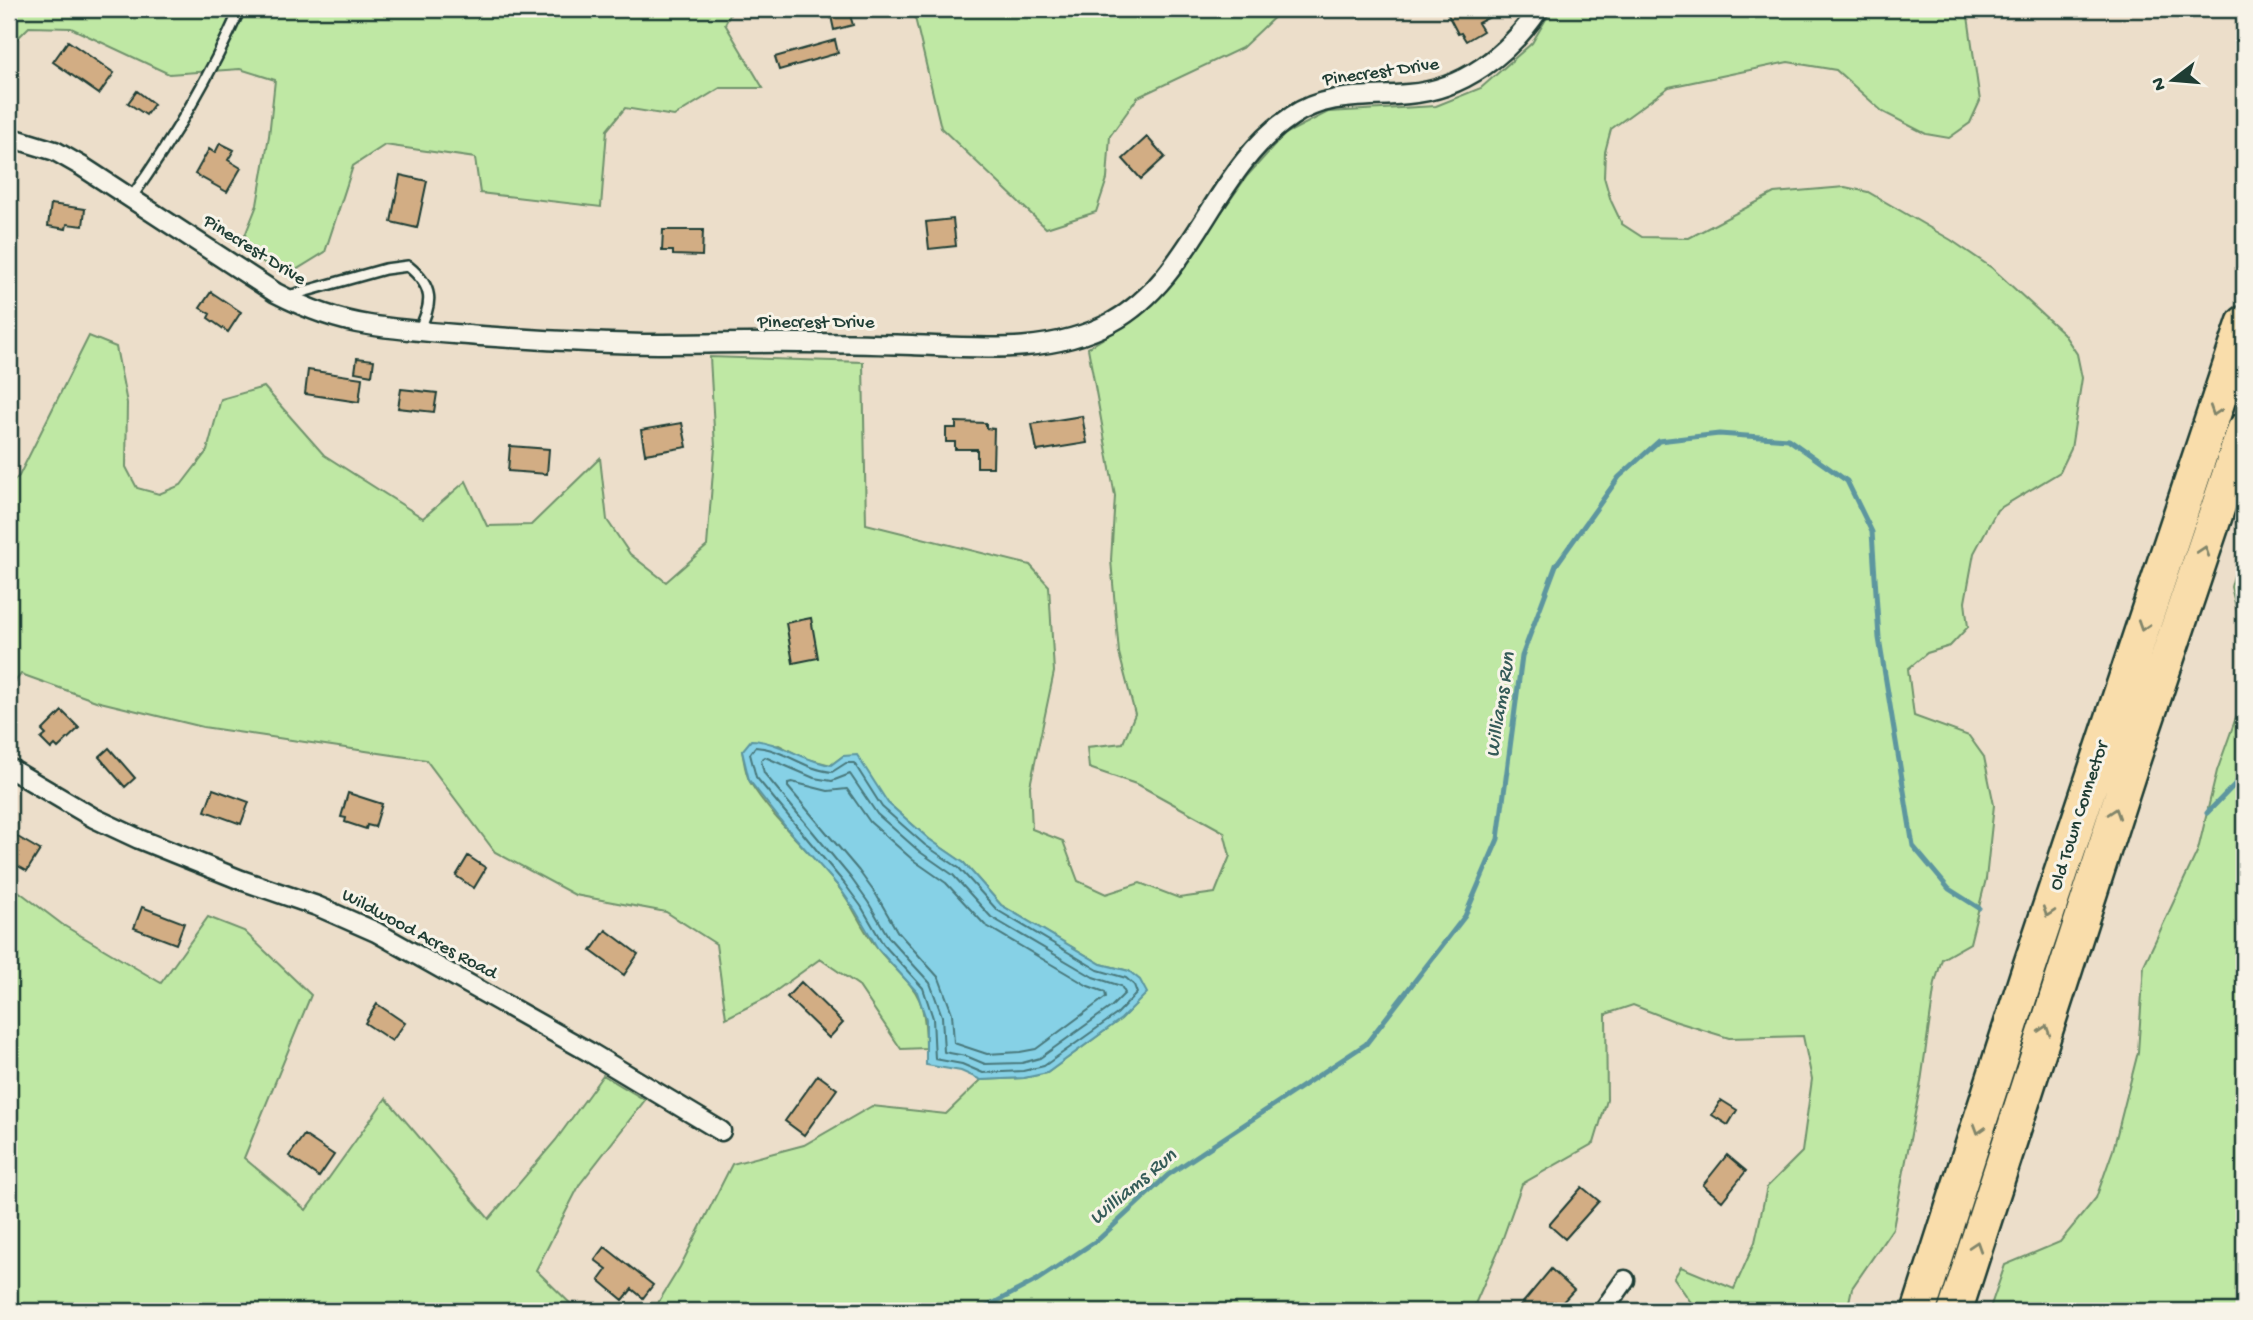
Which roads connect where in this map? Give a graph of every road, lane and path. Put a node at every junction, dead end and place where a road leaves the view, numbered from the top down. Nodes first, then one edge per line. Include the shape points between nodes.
1 (240, 9) edge
2 (1539, 9) edge
3 (9, 137) edge
4 (131, 198) junction
5 (285, 298) junction
6 (2244, 323) edge
7 (419, 330) junction
8 (2244, 430) edge
9 (9, 768) edge
10 (721, 1131) dead end
11 (1625, 1280) dead end
12 (1603, 1311) edge
13 (1919, 1311) edge
14 (1955, 1311) edge

1 - 4 lane via 192,106
2 - 7 street, Pinecrest Drive via 1511,44 1455,83 1407,95 1337,97 1292,116 1243,162 1152,290 1116,320 1065,340 992,349 827,343 653,344
3 - 4 street, Pinecrest Drive via 55,152
4 - 5 street, Pinecrest Drive
5 - 7 street, Pinecrest Drive via 337,318
5 - 7 lane via 408,266 427,288 427,313
6 -> 13 highway, Old Town Connector
14 -> 8 highway, Old Town Connector
9 - 10 street, Wildwood Acres Road via 139,839 376,932
11 - 12 street

